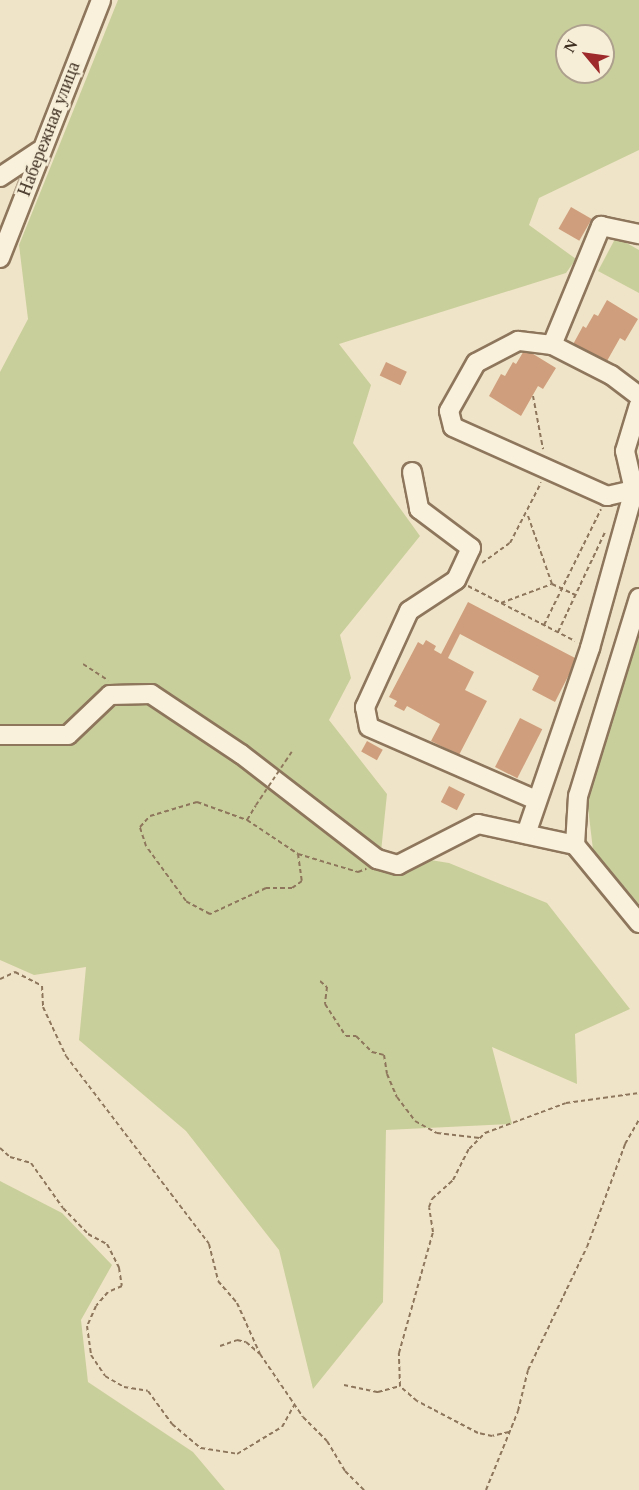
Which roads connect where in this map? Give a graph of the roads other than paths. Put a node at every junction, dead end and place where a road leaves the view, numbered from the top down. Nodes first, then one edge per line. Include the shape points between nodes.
1 (100, 0) edge
2 (39, 151) junction
3 (0, 177) edge
4 (639, 234) edge
5 (0, 258) edge
6 (552, 345) junction
7 (639, 396) edge
8 (639, 405) edge
9 (412, 472) dead end
10 (637, 491) edge
11 (639, 598) edge
12 (0, 735) edge
13 (536, 800) junction
14 (526, 834) junction
15 (575, 845) junction
16 (639, 923) edge

1 - 2 street, Набережная улица
2 - 3 street
2 - 5 street, Набережная улица
4 - 6 street via 601,226
6 - 7 street via 611,375
6 - 10 street via 518,341 476,363 449,411 453,427 607,496
8 - 10 street via 625,451
9 - 13 street via 419,509 471,549 456,580 409,611 365,706 369,727
10 - 13 street via 590,648
11 - 15 street via 578,796
12 - 14 street via 68,735 110,695 151,694 241,754 377,859 398,865 478,824
13 - 14 street
14 - 15 street
15 - 16 street

